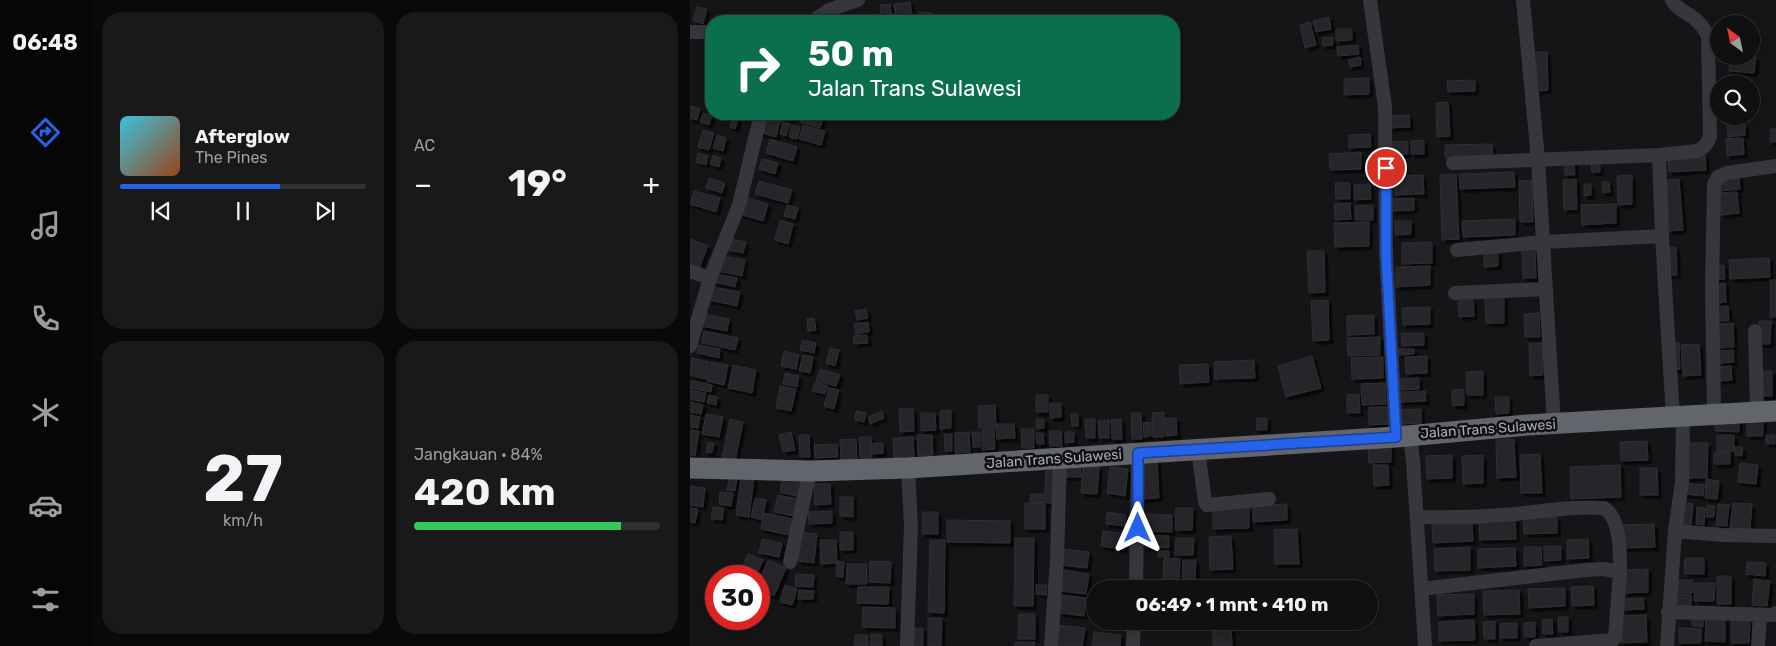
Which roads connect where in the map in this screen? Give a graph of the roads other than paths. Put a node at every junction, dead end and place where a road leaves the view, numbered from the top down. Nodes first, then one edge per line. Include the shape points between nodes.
1 (858, 0) edge
2 (1370, 0) edge
3 (1523, 0) edge
4 (1672, 0) edge
5 (822, 15) edge
6 (690, 32) edge
7 (705, 32) edge
8 (760, 120) edge
9 (1659, 155) junction
10 (1538, 160) junction
11 (1453, 163) dead end
12 (1776, 166) edge
13 (1662, 236) junction
14 (1544, 242) junction
15 (1457, 250) dead end
16 (690, 271) edge
17 (710, 278) junction
18 (1546, 289) junction
19 (1456, 293) dead end
20 (1756, 331) dead end
21 (690, 346) edge
22 (1766, 412) edge
23 (1714, 413) junction
24 (1678, 417) junction
25 (1554, 424) junction
26 (1403, 436) junction
27 (1198, 449) junction
28 (1138, 453) junction
29 (1060, 458) junction
30 (690, 468) edge
31 (908, 468) junction
32 (810, 471) junction
33 (1269, 499) dead end
34 (1417, 517) junction
35 (1675, 531) junction
36 (1776, 536) edge
37 (790, 562) dead end
38 (1620, 572) junction
39 (1136, 580) edge
40 (1421, 589) junction
41 (1668, 612) junction
42 (1776, 613) edge
43 (1760, 614) junction
44 (1134, 630) edge
45 (907, 646) edge
46 (1050, 646) edge
47 (1133, 646) edge
48 (1425, 646) edge
49 (1536, 646) edge
50 (1667, 646) edge
51 (1758, 646) edge

1 - 5 street
2 - 26 street via 1385,106 1386,254
3 - 10 street
4 - 9 street via 1702,25 1708,36 1710,136 1705,147 1696,151
6 - 7 street
8 - 17 street via 739,205
9 - 10 street
9 - 13 street
10 - 11 street
10 - 14 street
12 - 23 street via 1727,172 1714,184
13 - 14 street
13 - 24 street
14 - 15 street
14 - 18 street
16 - 17 street
17 - 21 street
18 - 19 street
18 - 25 street
20 - 22 street
22 - 23 highway, Jalan Trans Sulawesi
23 - 24 highway, Jalan Trans Sulawesi
24 - 25 highway, Jalan Trans Sulawesi
24 - 35 street via 1682,482
25 - 26 highway, Jalan Trans Sulawesi
26 - 27 highway, Jalan Trans Sulawesi
26 - 34 street
27 - 28 highway, Jalan Trans Sulawesi
27 - 33 street via 1207,505
28 - 29 highway, Jalan Trans Sulawesi
28 - 39 street
29 - 31 highway, Jalan Trans Sulawesi
29 - 46 street
30 - 32 highway, Jalan Trans Sulawesi
31 - 32 highway, Jalan Trans Sulawesi
31 - 45 street via 911,525
32 - 37 street
34 - 38 street via 1452,518 1560,508 1604,508 1611,514 1615,526 1620,548
34 - 40 street
35 - 36 street
35 - 41 street
38 - 40 street via 1586,570
38 - 49 street via 1613,640
40 - 48 street
41 - 43 street
41 - 50 street
42 - 43 street
43 - 51 street
44 - 47 street

